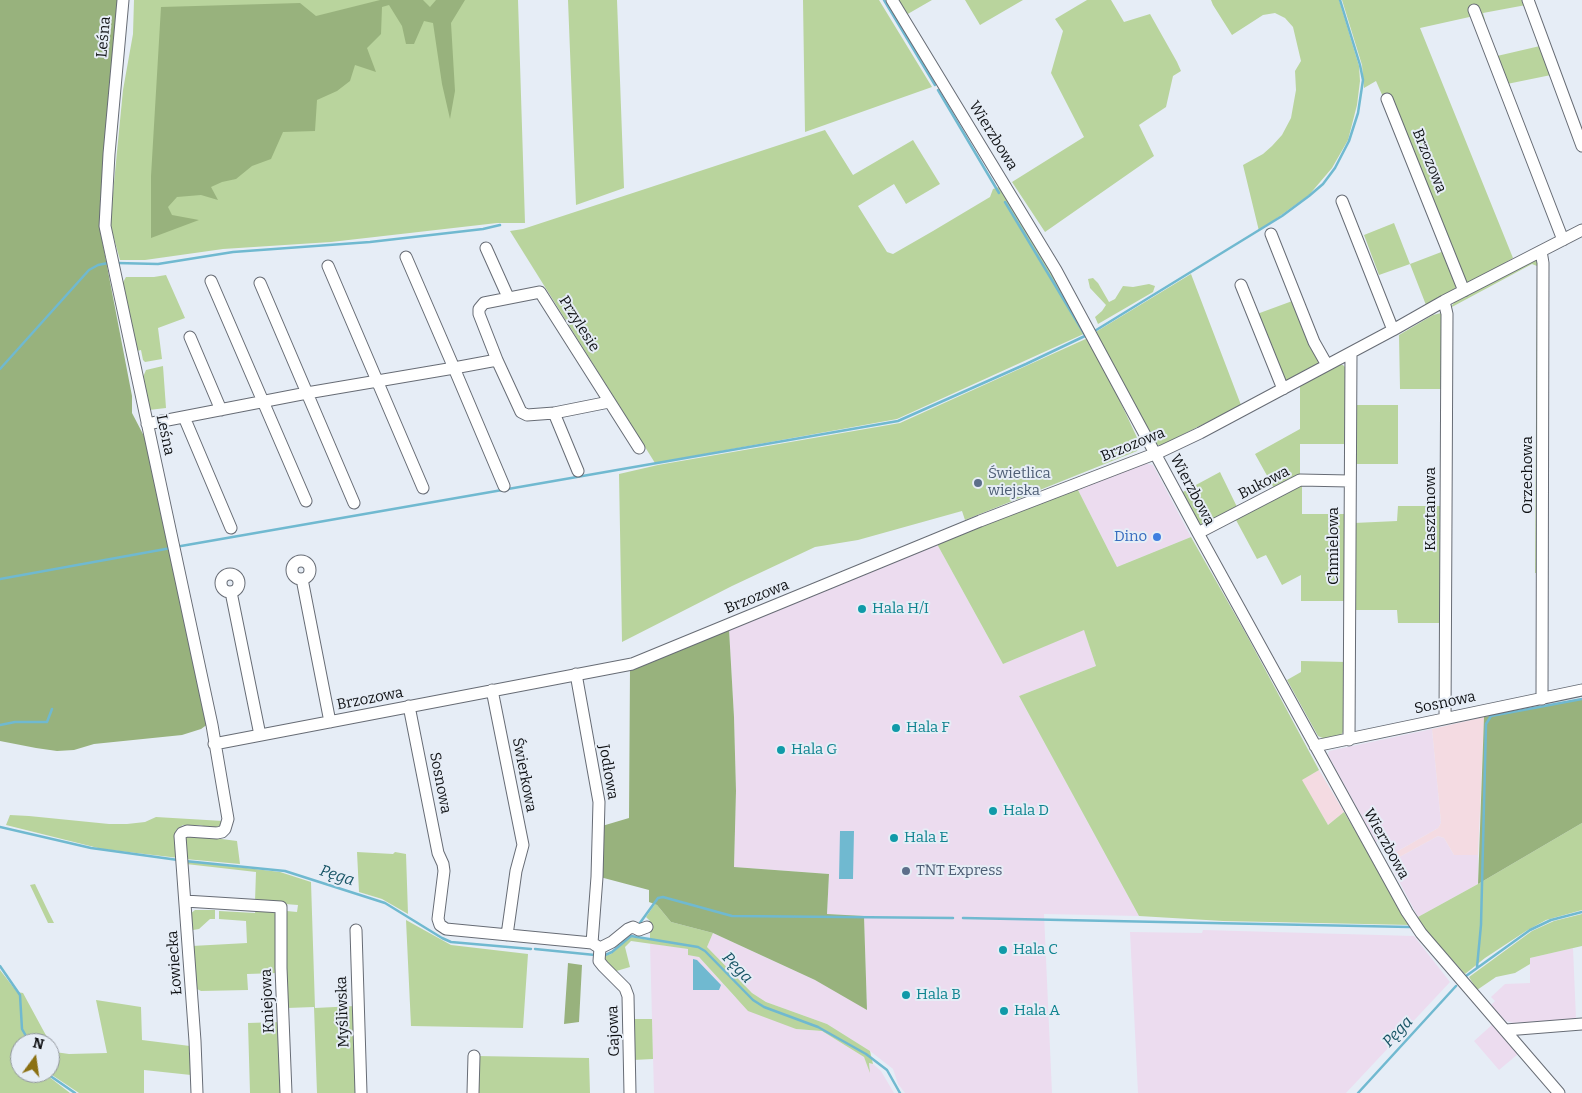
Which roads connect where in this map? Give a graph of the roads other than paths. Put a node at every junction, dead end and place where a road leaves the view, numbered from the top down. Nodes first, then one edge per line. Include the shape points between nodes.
1 (122, 0) edge
2 (892, 0) edge
3 (1527, 0) edge
4 (1474, 10) dead end
5 (1388, 99) dead end
6 (1582, 146) edge
7 (1342, 201) dead end
8 (1582, 230) edge
9 (1271, 234) dead end
10 (1563, 240) junction
11 (486, 248) dead end
12 (1541, 251) junction
13 (406, 257) dead end
14 (328, 266) dead end
15 (211, 281) dead end
16 (260, 283) dead end
17 (1241, 285) dead end
18 (1464, 291) junction
19 (508, 297) junction
20 (1444, 301) junction
21 (1393, 330) junction
22 (190, 337) dead end
23 (1350, 353) junction
24 (497, 360) junction
25 (1327, 365) junction
26 (454, 368) junction
27 (378, 381) junction
28 (1283, 389) junction
29 (307, 393) junction
30 (262, 402) junction
31 (609, 402) junction
32 (221, 410) junction
33 (554, 413) junction
34 (184, 417) junction
35 (147, 424) junction
36 (639, 448) dead end
37 (1156, 453) junction
38 (578, 471) dead end
39 (1349, 481) junction
40 (504, 486) dead end
41 (424, 488) dead end
42 (306, 501) dead end
43 (354, 503) dead end
44 (231, 528) dead end
45 (1198, 534) junction
46 (302, 579) dead end
47 (231, 592) dead end
48 (576, 674) junction
49 (492, 690) junction
50 (1582, 690) edge
51 (1542, 699) junction
52 (409, 706) junction
53 (1445, 718) junction
54 (330, 722) junction
55 (260, 735) junction
56 (1349, 740) junction
57 (214, 744) junction
58 (1315, 746) junction
59 (182, 833) joint
60 (185, 901) junction
61 (640, 928) dead end
62 (356, 930) dead end
63 (507, 935) junction
64 (598, 950) junction
65 (1582, 1024) edge
66 (1506, 1030) junction
67 (474, 1056) dead end
68 (197, 1093) edge
69 (286, 1093) edge
70 (361, 1093) edge
71 (474, 1093) edge
72 (630, 1093) edge
73 (1559, 1093) edge

1 - 35 street, Leśna via 105,226
2 - 37 street, Wierzbowa via 1056,270
3 - 6 street
4 - 10 street
5 - 18 street, Brzozowa
7 - 21 street
8 - 10 street, Brzozowa
9 - 25 street via 1314,342
10 - 12 street, Brzozowa
11 - 19 street
12 - 18 street, Brzozowa
12 - 51 street, Orzechowa
13 - 26 street
14 - 27 street
15 - 30 street
16 - 29 street
17 - 28 street
18 - 20 street, Brzozowa
19 - 24 street, Przylesie via 484,302 479,310
19 - 31 street, Przylesie via 540,292
20 - 21 street, Brzozowa
20 - 53 street, Kasztanowa via 1447,314
21 - 23 street, Brzozowa
22 - 32 street
23 - 25 street, Brzozowa
23 - 39 street, Chmielowa
24 - 26 street
24 - 33 street, Przylesie via 524,414
25 - 28 street, Brzozowa
26 - 27 street
26 - 40 street
27 - 29 street
27 - 41 street
28 - 37 street, Brzozowa
29 - 30 street
29 - 43 street
30 - 32 street
30 - 42 street
31 - 33 street, Przylesie
31 - 36 street, Przylesie
32 - 34 street
33 - 38 street
34 - 35 street
34 - 44 street
35 - 57 street, Leśna
37 - 45 street, Wierzbowa
37 - 48 street, Brzozowa via 980,521 632,664
39 - 45 street, Bukowa via 1300,480
39 - 56 street, Chmielowa
45 - 58 street, Wierzbowa
46 - 54 street
47 - 55 street
48 - 49 street, Brzozowa
48 - 64 street, Jodłowa via 600,802
49 - 52 street, Brzozowa
49 - 63 street, Świerkowa via 523,845
50 - 51 street, Sosnowa
51 - 53 street, Sosnowa
52 - 54 street, Brzozowa
52 - 63 street, Sosnowa via 444,871 440,925
53 - 56 street, Sosnowa
54 - 55 street, Brzozowa
55 - 57 street, Brzozowa
56 - 58 street, Sosnowa
57 - 59 street, Leśna via 228,819 226,827 217,833
58 - 66 street, Wierzbowa via 1412,920
59 - 60 street, Łowiecka
60 - 68 street, Łowiecka
60 - 69 street, Kniejowa via 281,906
61 - 64 street
62 - 70 street, Myśliwska
63 - 64 street
64 - 72 street, Gajowa via 602,966 625,988 628,996
65 - 66 street
66 - 73 street, Wierzbowa
67 - 71 street

